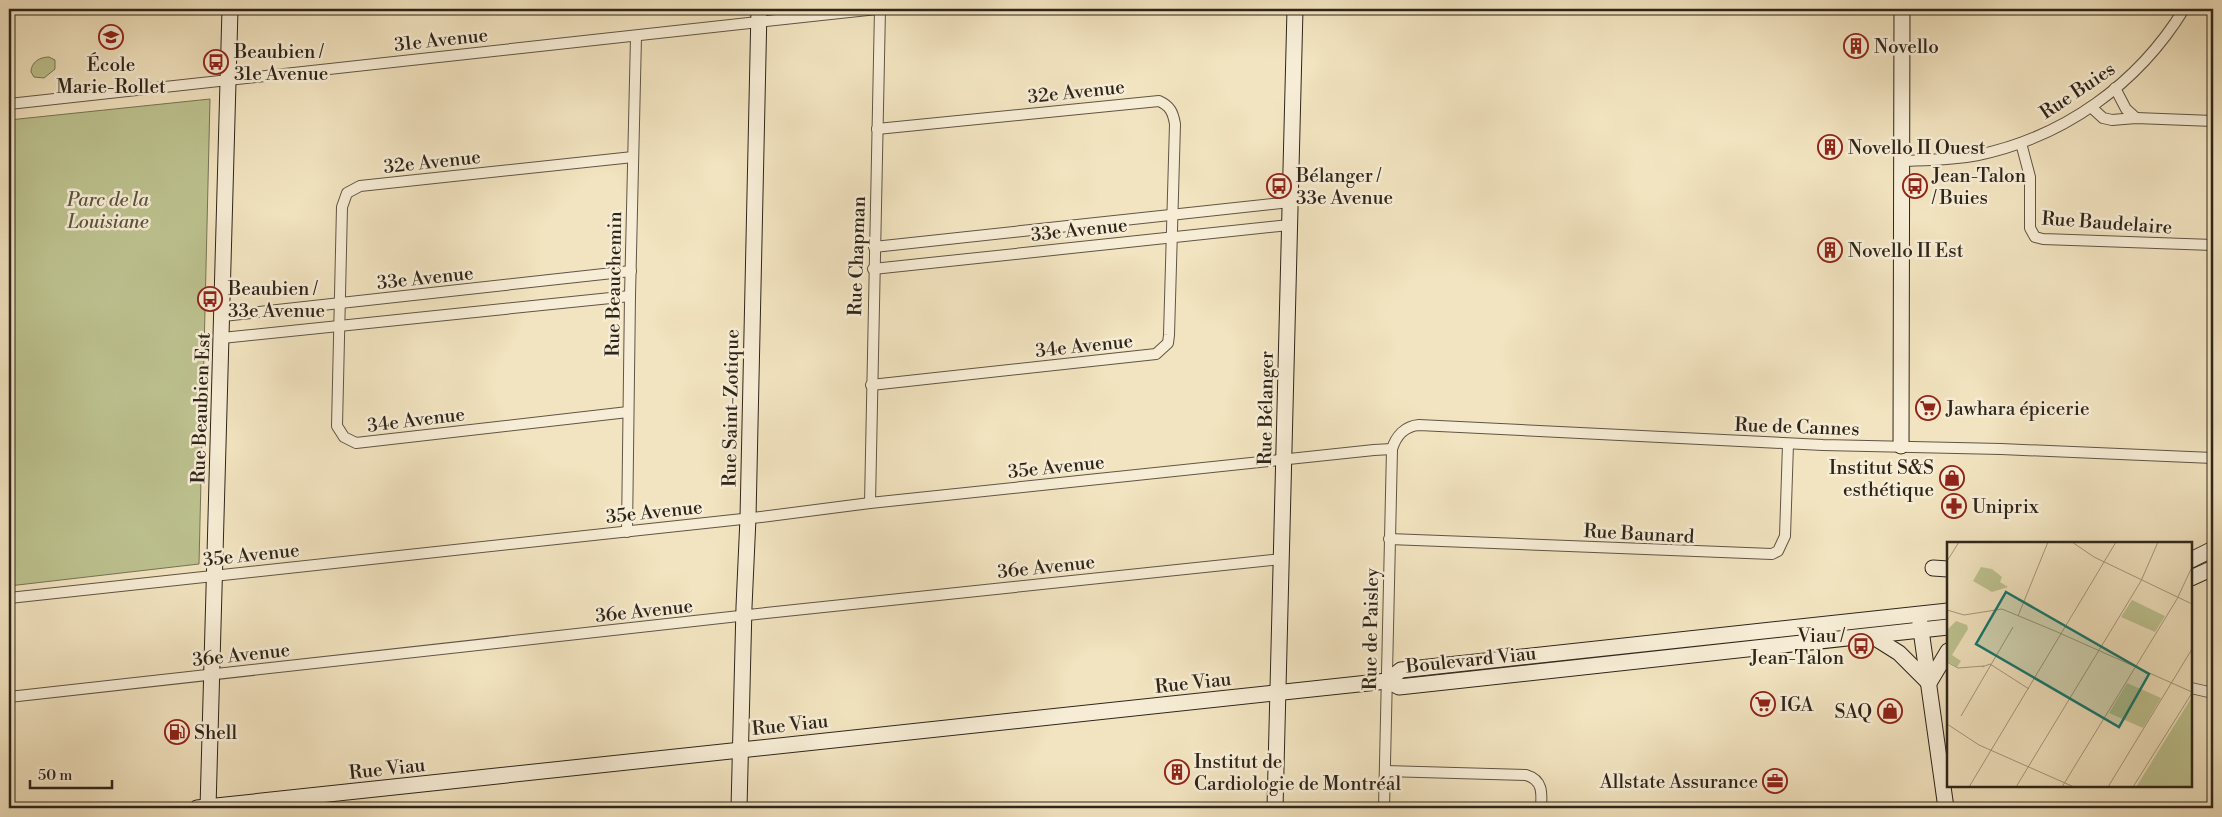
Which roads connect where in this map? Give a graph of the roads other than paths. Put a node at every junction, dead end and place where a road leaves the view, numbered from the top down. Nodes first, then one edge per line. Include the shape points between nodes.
1 (230, 9) edge
2 (878, 9) edge
3 (1295, 9) edge
4 (1902, 9) edge
5 (2184, 9) edge
6 (759, 15) edge
7 (636, 37) junction
8 (229, 80) junction
9 (2115, 88) junction
10 (9, 104) edge
11 (2091, 107) junction
12 (2136, 118) junction
13 (2213, 121) edge
14 (878, 129) junction
15 (2021, 143) junction
16 (633, 157) junction
17 (1902, 161) junction
18 (1290, 202) junction
19 (1173, 214) junction
20 (1289, 225) junction
21 (1172, 236) junction
22 (2213, 246) edge
23 (874, 247) junction
24 (873, 269) junction
25 (631, 272) junction
26 (630, 296) junction
27 (341, 304) junction
28 (223, 316) junction
29 (340, 327) junction
30 (222, 338) junction
31 (871, 385) junction
32 (628, 412) junction
33 (1788, 444) junction
34 (1901, 446) junction
35 (1392, 450) junction
36 (2213, 458) edge
37 (1284, 460) junction
38 (870, 503) junction
39 (748, 518) junction
40 (627, 532) junction
41 (1389, 539) junction
42 (2213, 549) edge
43 (1282, 559) junction
44 (2192, 560) edge
45 (1932, 568) dead end
46 (1947, 568) edge
47 (2213, 568) edge
48 (216, 575) junction
49 (2192, 578) edge
50 (9, 598) edge
51 (1947, 610) edge
52 (1919, 614) junction
53 (744, 616) junction
54 (1947, 627) edge
55 (1922, 630) junction
56 (1872, 636) junction
57 (1947, 653) edge
58 (212, 674) junction
59 (1387, 681) junction
60 (1929, 683) junction
61 (2192, 688) edge
62 (2213, 693) edge
63 (1278, 694) junction
64 (9, 697) edge
65 (742, 749) junction
66 (1385, 771) junction
67 (204, 808) edge
68 (739, 808) edge
69 (1275, 808) edge
70 (1384, 808) edge
71 (1541, 808) edge
72 (1946, 808) edge

1 - 8 main road, Rue Beaubien Est
2 - 6 street, 31e Avenue
2 - 14 street, Rue Chapman
3 - 18 main road, Rue Bélanger
4 - 17 main road
5 - 9 street, Rue Buies via 2152,53
6 - 7 street, 31e Avenue
6 - 39 main road, Rue Saint-Zotique
7 - 8 street, 31e Avenue
7 - 16 street, Rue Beauchemin
8 - 10 street, 31e Avenue
8 - 28 main road, Rue Beaubien Est
9 - 11 street, Rue Buies
9 - 12 street via 2126,109
11 - 12 street via 2108,119
11 - 15 street, Rue Buies via 2055,129
12 - 13 street
14 - 19 street, 32e Avenue via 1159,100 1168,105 1175,124
14 - 23 street, Rue Chapman
15 - 17 street, Rue Buies via 1970,156
15 - 22 street, Rue Baudelaire via 2030,177 2030,228 2034,237
16 - 25 street, Rue Beauchemin
16 - 27 street, 32e Avenue via 360,186 347,193 342,207
17 - 34 main road
18 - 19 street, 33e Avenue
18 - 20 main road, Rue Bélanger
19 - 21 street, 34e Avenue
19 - 23 street, 33e Avenue
20 - 21 street, 33e Avenue
20 - 37 main road, Rue Bélanger
21 - 24 street, 33e Avenue
21 - 31 street, 34e Avenue via 1168,343 1156,354
23 - 24 street, Rue Chapman
24 - 31 street, Rue Chapman
25 - 26 street, Rue Beauchemin
25 - 27 street, 33e Avenue
26 - 29 street
26 - 32 street, Rue Beauchemin
27 - 28 street, 33e Avenue
27 - 29 street, 34e Avenue
28 - 30 main road, Rue Beaubien Est
29 - 30 street
29 - 32 street, 34e Avenue via 337,426 344,437 356,443
30 - 48 main road, Rue Beaubien Est
31 - 38 street, Rue Chapman
32 - 40 street, Rue Beauchemin
33 - 34 street, Rue de Cannes
33 - 35 street, Rue de Cannes via 1419,425 1406,429 1396,439
33 - 41 street, Rue Baunard via 1785,536 1778,551 1772,554
34 - 36 street, Rue de Cannes
35 - 37 street, 35e Avenue
35 - 41 street, Rue de Paisley
37 - 38 street, 35e Avenue
37 - 43 main road, Rue Bélanger
38 - 39 street, 35e Avenue
39 - 40 street, 35e Avenue
39 - 53 main road, Rue Saint-Zotique
40 - 48 street, 35e Avenue
41 - 59 street, Rue de Paisley
42 - 44 main road
43 - 53 street, 36e Avenue
43 - 63 main road, Rue Bélanger
45 - 46 main road
47 - 49 main road
48 - 50 street, 35e Avenue
48 - 58 main road, Rue Beaubien Est
51 - 52 main road, Boulevard Viau
52 - 55 main road
52 - 59 main road, Boulevard Viau via 1401,670
53 - 58 street, 36e Avenue
53 - 65 main road, Rue Saint-Zotique
54 - 55 main road, Boulevard Viau
55 - 56 main road, Boulevard Viau
55 - 60 main road
56 - 59 main road, Boulevard Viau via 1399,687
56 - 60 main road via 1899,653
57 - 60 main road
58 - 64 street, 36e Avenue
58 - 67 main road, Rue Beaubien Est
59 - 63 main road, Rue Viau
59 - 66 street, Rue de Paisley
60 - 72 main road
61 - 62 street
63 - 65 main road, Rue Viau
63 - 69 main road, Rue Bélanger
65 - 67 main road, Rue Viau
65 - 68 main road, Rue Saint-Zotique
66 - 70 street, Rue de Paisley
66 - 71 street via 1526,775 1533,777 1541,786

